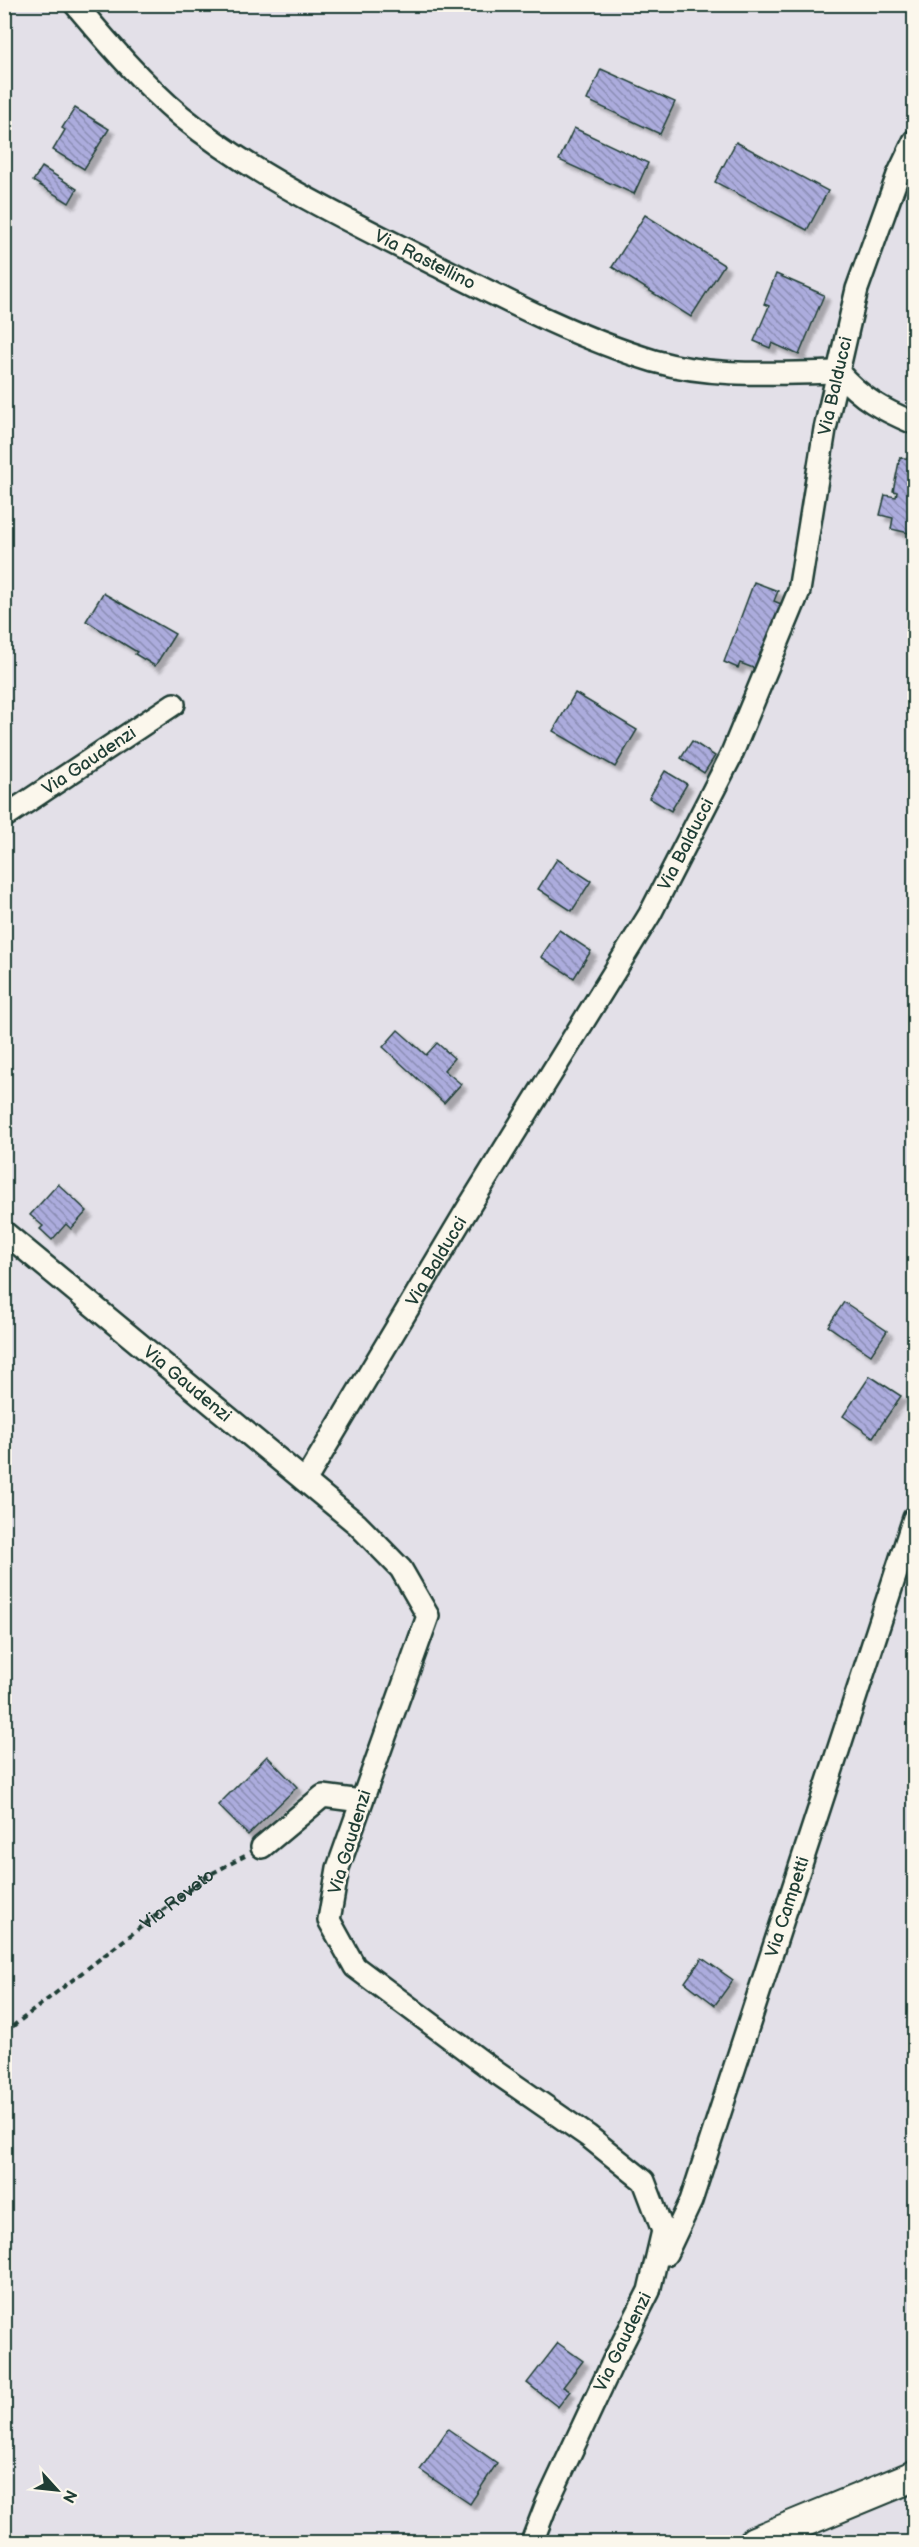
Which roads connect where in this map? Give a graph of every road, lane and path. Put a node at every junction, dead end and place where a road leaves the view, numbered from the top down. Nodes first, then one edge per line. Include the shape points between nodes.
1 (75, 4) edge
2 (915, 141) edge
3 (838, 372) junction
4 (915, 423) edge
5 (174, 704) dead end
6 (4, 817) edge
7 (4, 1232) edge
8 (304, 1481) junction
9 (915, 1518) edge
10 (361, 1801) junction
11 (262, 1847) joint
12 (4, 2033) edge
13 (649, 2291) junction
14 (915, 2476) edge
15 (532, 2542) edge
16 (754, 2542) edge

1 - 3 street, Via Rastellino via 107,43 181,115 252,167 538,317 654,361 714,372
2 - 3 street, Via Balducci via 898,175 857,289
3 - 4 street via 854,391 883,410
3 - 8 street, Via Balducci via 799,591 730,758 650,914
5 - 6 street, Via Gaudenzi
7 - 8 street, Via Gaudenzi
8 - 10 street, Via Gaudenzi via 357,1524 401,1569 428,1616
9 - 13 street, Via Campetti via 690,2200
10 - 11 street via 323,1796
10 - 13 street, Via Gaudenzi via 338,1868 329,1920 355,1967 644,2181 663,2231
11 - 12 path, Via Roveto via 207,1876
13 - 15 street, Via Gaudenzi
14 - 16 street

